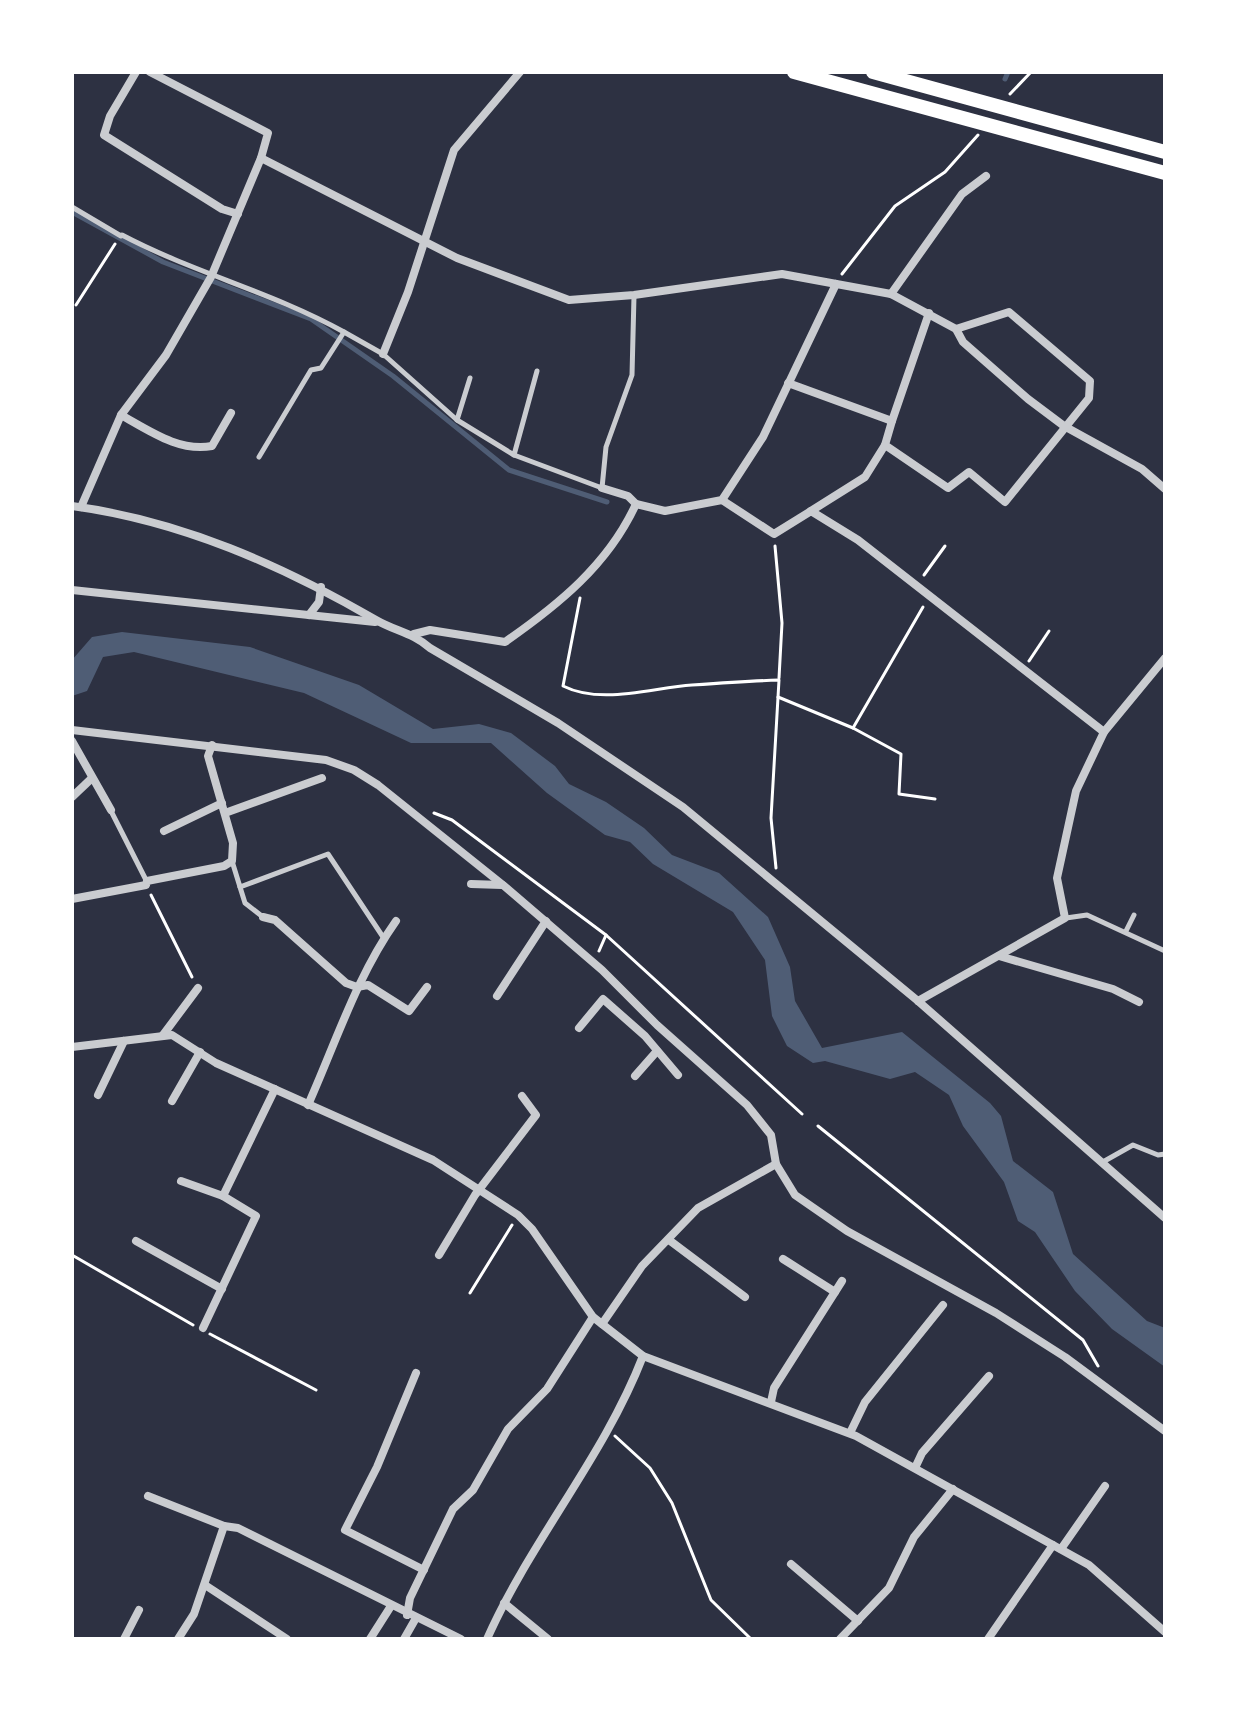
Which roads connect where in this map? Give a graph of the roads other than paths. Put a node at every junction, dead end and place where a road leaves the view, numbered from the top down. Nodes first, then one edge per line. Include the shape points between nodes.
1 (136, 72) edge
2 (150, 72) edge
3 (520, 72) edge
4 (794, 72) edge
5 (873, 72) edge
6 (1165, 152) edge
7 (261, 158) junction
8 (1165, 173) edge
9 (986, 176) dead end
10 (72, 207) edge
11 (238, 214) junction
12 (425, 240) junction
13 (211, 278) junction
14 (836, 284) junction
15 (891, 294) junction
16 (634, 295) junction
17 (929, 313) junction
18 (956, 329) junction
19 (343, 333) junction
20 (383, 354) junction
21 (537, 371) dead end
22 (470, 378) dead end
23 (788, 383) junction
24 (231, 413) dead end
25 (121, 415) junction
26 (457, 420) junction
27 (892, 421) junction
28 (1064, 426) junction
29 (885, 445) junction
30 (514, 455) junction
31 (259, 457) dead end
32 (602, 488) junction
33 (1165, 489) edge
34 (722, 500) junction
35 (636, 504) junction
36 (76, 507) edge
37 (811, 511) junction
38 (321, 587) junction
39 (72, 590) edge
40 (309, 615) junction
41 (380, 622) junction
42 (414, 634) junction
43 (1165, 658) edge
44 (72, 730) edge
45 (1104, 732) junction
46 (72, 741) edge
47 (212, 745) junction
48 (322, 778) dead end
49 (91, 779) junction
50 (72, 797) edge
51 (223, 808) junction
52 (111, 810) joint
53 (164, 831) dead end
54 (232, 861) junction
55 (147, 881) junction
56 (471, 884) dead end
57 (503, 885) junction
58 (240, 887) junction
59 (72, 899) edge
60 (1134, 915) dead end
61 (263, 917) joint
62 (1065, 918) junction
63 (396, 921) dead end
64 (546, 921) junction
65 (1126, 931) junction
66 (383, 937) junction
67 (1165, 951) edge
68 (999, 956) junction
69 (357, 987) junction
70 (427, 987) dead end
71 (198, 988) road end
72 (497, 996) dead end
73 (918, 1001) junction
74 (1139, 1002) dead end
75 (657, 1025) junction
76 (579, 1028) dead end
77 (163, 1035) junction
78 (645, 1036) junction
79 (124, 1041) junction
80 (72, 1047) edge
81 (657, 1051) junction
82 (200, 1052) junction
83 (678, 1075) dead end
84 (635, 1076) dead end
85 (275, 1089) junction
86 (98, 1095) dead end
87 (522, 1096) dead end
88 (172, 1101) dead end
89 (308, 1105) junction
90 (1165, 1154) edge
91 (1101, 1163) junction
92 (776, 1164) junction
93 (181, 1181) dead end
94 (481, 1188) junction
95 (223, 1196) junction
96 (1165, 1218) edge
97 (669, 1240) junction
98 (136, 1241) dead end
99 (439, 1255) dead end
100 (783, 1259) dead end
101 (842, 1281) dead end
102 (222, 1289) junction
103 (835, 1292) junction
104 (745, 1297) dead end
105 (943, 1305) dead end
106 (593, 1317) junction
107 (602, 1324) junction
108 (203, 1328) road end
109 (643, 1356) junction
110 (416, 1373) dead end
111 (989, 1376) dead end
112 (771, 1402) junction
113 (1165, 1431) edge
114 (850, 1433) junction
115 (915, 1468) junction
116 (1105, 1486) dead end
117 (953, 1489) junction
118 (148, 1496) dead end
119 (224, 1526) junction
120 (1057, 1547) junction
121 (791, 1564) dead end
122 (424, 1570) junction
123 (205, 1585) junction
124 (504, 1603) junction
125 (391, 1606) junction
126 (139, 1610) dead end
127 (411, 1616) junction
128 (858, 1621) junction
129 (1165, 1632) edge
130 (124, 1639) edge
131 (178, 1639) edge
132 (287, 1639) edge
133 (370, 1639) edge
134 (404, 1639) edge
135 (461, 1639) edge
136 (487, 1639) edge
137 (548, 1639) edge
138 (840, 1639) edge
139 (988, 1639) edge

1 - 11 street via 104,135
2 - 7 street via 268,133
3 - 12 street via 454,150
4 - 8 main road
5 - 6 main road
7 - 11 street
7 - 12 street
9 - 15 street via 962,194
10 - 13 lane via 120,238
11 - 13 street
12 - 16 street via 457,258 569,300
12 - 20 street
13 - 19 lane via 304,310
13 - 25 street via 166,355
14 - 15 street
14 - 16 street via 782,274
14 - 23 street
15 - 17 street
16 - 32 lane via 632,375 606,447
17 - 18 street
17 - 27 street
18 - 28 street via 963,342
18 - 28 street via 1009,312 1090,381 1089,398
19 - 20 lane
19 - 31 lane via 321,368 311,370
20 - 26 lane
21 - 30 lane
22 - 26 lane
23 - 27 street
23 - 34 street via 763,437
24 - 25 street via 212,446 198,449 185,448
25 - 36 street
26 - 30 lane
27 - 29 street
28 - 29 street via 1005,502 969,472 948,488
28 - 33 street via 1142,469
29 - 37 street via 865,477
30 - 32 lane
32 - 35 street
34 - 35 street via 665,511
34 - 37 street via 774,534
35 - 42 street via 599,563 505,642 430,630
36 - 38 street via 219,541
37 - 45 street via 858,540
38 - 40 street via 319,602
38 - 41 street
39 - 40 street
40 - 41 street
41 - 42 street
42 - 73 street via 683,807
43 - 45 street
44 - 47 street
45 - 62 street via 1076,791 1057,878
46 - 49 street
47 - 51 street via 208,756
47 - 57 street via 326,760 354,770
48 - 51 street
49 - 50 street
49 - 52 street
51 - 53 street
51 - 54 street
52 - 55 lane
54 - 55 street
54 - 58 lane
55 - 59 street
56 - 57 street
57 - 64 street
58 - 61 lane via 245,903
58 - 66 lane via 328,854
60 - 65 lane
61 - 69 street via 275,920 309,953
62 - 65 lane via 1087,915
62 - 68 street
63 - 66 street
64 - 72 street
64 - 75 street
65 - 67 lane
66 - 69 street
68 - 73 street
68 - 74 street via 1113,989
69 - 70 street via 368,985 409,1011
69 - 89 street
71 - 77 street
73 - 91 street
75 - 78 street
75 - 92 street via 747,1105 771,1135
76 - 78 street via 603,999
77 - 79 street
77 - 82 street
78 - 81 street
79 - 80 street
79 - 86 street
81 - 83 street
81 - 84 street
82 - 85 street
82 - 88 street
85 - 89 street
85 - 95 street
87 - 94 street via 536,1115
89 - 94 street via 433,1160
90 - 91 lane via 1133,1145
91 - 96 street
92 - 97 street via 698,1208
92 - 113 street via 795,1195 824,1217 996,1313
93 - 95 street
94 - 99 street
94 - 106 street via 532,1229
95 - 102 street via 256,1216
97 - 104 street
97 - 107 street via 642,1266
98 - 102 street
100 - 103 street
101 - 103 street
102 - 108 street
103 - 112 street via 774,1388
105 - 114 street via 865,1402
106 - 107 street
106 - 122 street via 547,1389 508,1429 473,1490 453,1509
107 - 109 street
109 - 112 street
109 - 124 street via 630,1388
110 - 122 street via 345,1530
111 - 115 street
112 - 114 street
114 - 115 street
115 - 117 street
116 - 120 street
117 - 120 street
117 - 128 street via 914,1537 889,1588
118 - 119 street
119 - 123 street
119 - 125 street via 238,1528
120 - 129 street via 1089,1565
120 - 139 street
121 - 128 street
122 - 127 street via 410,1598
123 - 131 street
123 - 132 street
124 - 136 street
124 - 137 street
125 - 127 street
125 - 133 street
126 - 130 street
127 - 134 street
127 - 135 street
128 - 138 street

